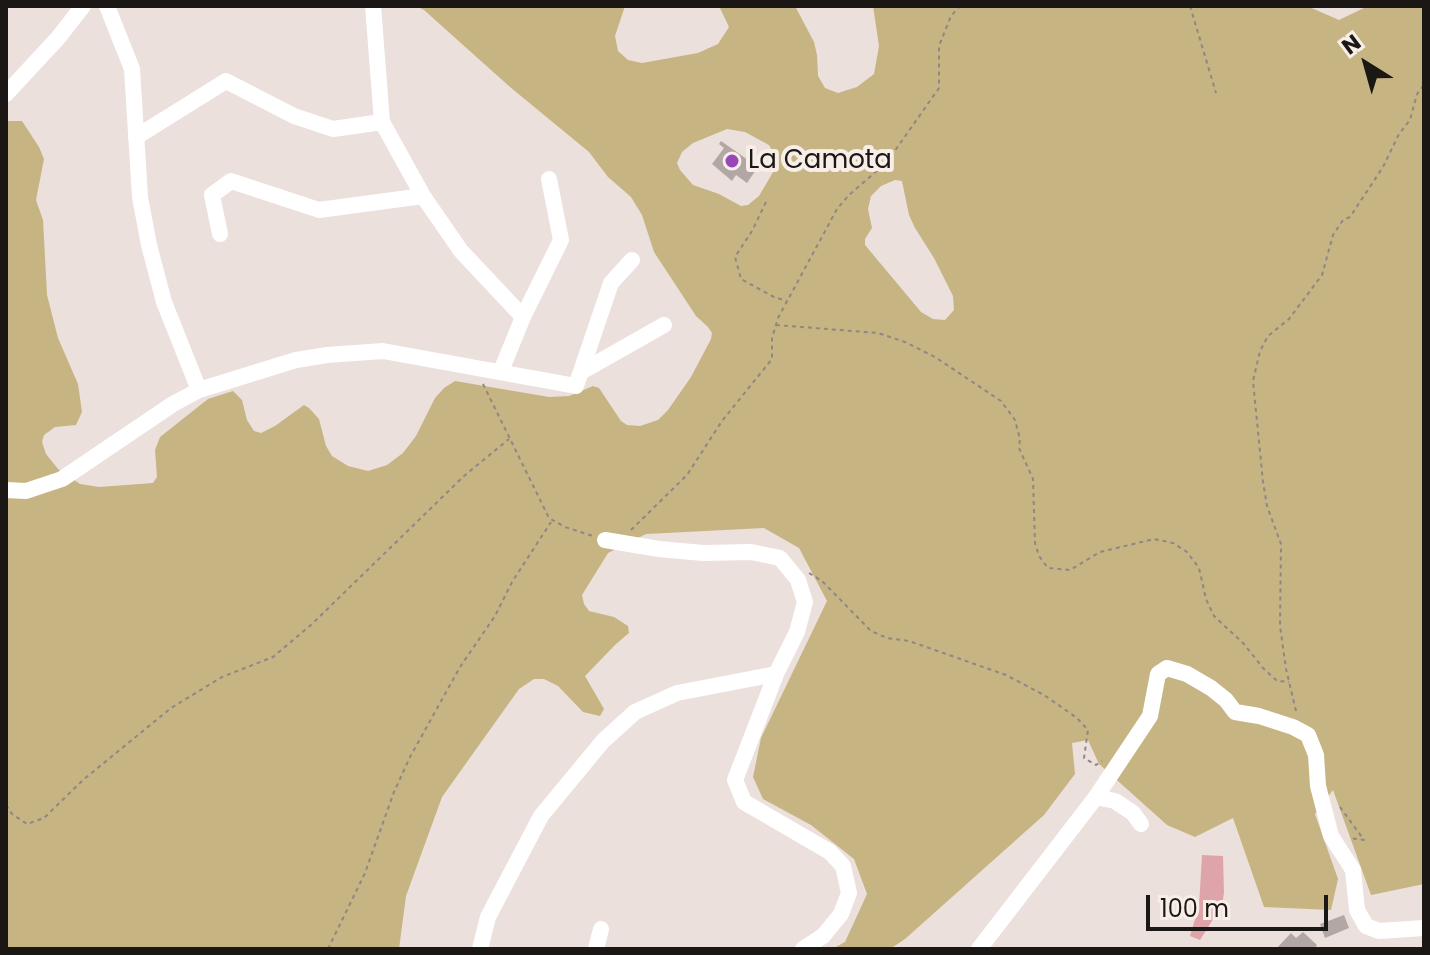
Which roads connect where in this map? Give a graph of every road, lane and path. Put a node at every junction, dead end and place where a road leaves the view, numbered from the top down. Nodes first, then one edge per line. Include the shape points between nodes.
1 (83, 6) edge
2 (107, 6) edge
3 (373, 6) edge
4 (960, 6) edge
5 (1190, 6) edge
6 (1424, 85) edge
7 (1216, 93) dead end
8 (6, 94) edge
9 (382, 122) junction
10 (136, 137) junction
11 (549, 179) dead end
12 (423, 196) junction
13 (766, 202) dead end
14 (220, 234) dead end
15 (632, 260) dead end
16 (788, 301) junction
17 (523, 317) junction
18 (664, 325) dead end
19 (776, 325) junction
20 (474, 366) junction
21 (501, 371) junction
22 (579, 379) junction
23 (199, 390) junction
24 (509, 439) junction
25 (6, 490) edge
26 (551, 522) junction
27 (612, 541) junction
28 (785, 565) junction
29 (776, 674) junction
30 (1289, 682) junction
31 (1307, 734) junction
32 (1108, 758) dead end
33 (1096, 797) junction
34 (6, 805) edge
35 (1141, 824) dead end
36 (1424, 928) edge
37 (601, 929) dead end
38 (328, 949) edge
39 (480, 949) edge
40 (596, 949) edge
41 (803, 949) edge
42 (979, 949) edge

1 - 8 street
2 - 10 street via 132,69
3 - 9 street
4 - 16 path via 939,46 939,88 887,162 837,209
5 - 7 path
6 - 30 path via 1383,167 1333,235 1322,275 1289,319 1268,336 1255,370 1263,482 1281,544 1278,608
9 - 10 street via 333,129 294,116 226,81
9 - 12 street
10 - 23 street via 149,245 164,302
11 - 17 street via 561,240
12 - 14 street via 319,210 231,181 212,195
12 - 17 street via 461,251
13 - 16 path via 735,257 741,279
15 - 22 street via 611,283
16 - 19 path
17 - 21 street
18 - 22 street
19 - 27 path via 772,359 687,475
19 - 30 path via 878,333 905,342 1001,401 1015,420 1019,448 1033,479 1035,543 1048,568 1070,570 1100,552 1154,539 1173,543 1199,568 1214,616 1277,681
20 - 21 street
20 - 23 street via 383,351 327,355
20 - 24 path
21 - 22 street
23 - 25 street via 62,479 26,491
24 - 26 path
24 - 34 path via 273,657 222,677 171,708 44,818 27,824
26 - 27 path
26 - 38 path via 410,757 365,873
27 - 28 street via 703,553 751,552 780,558
28 - 29 street via 798,580 805,602
28 - 32 path via 813,573 871,631 1006,675 1044,695 1088,730 1084,758 1096,765
29 - 39 street via 677,693 635,712 603,741 541,816 488,917
29 - 41 street via 735,780 744,802 830,852 843,866 849,893 841,914 823,936
30 - 31 path
31 - 33 street via 1235,712 1211,688 1167,668 1158,674 1150,716
31 - 36 street via 1331,836 1353,870 1357,910 1366,926 1379,931
33 - 35 street via 1115,801
33 - 42 street
37 - 40 street

